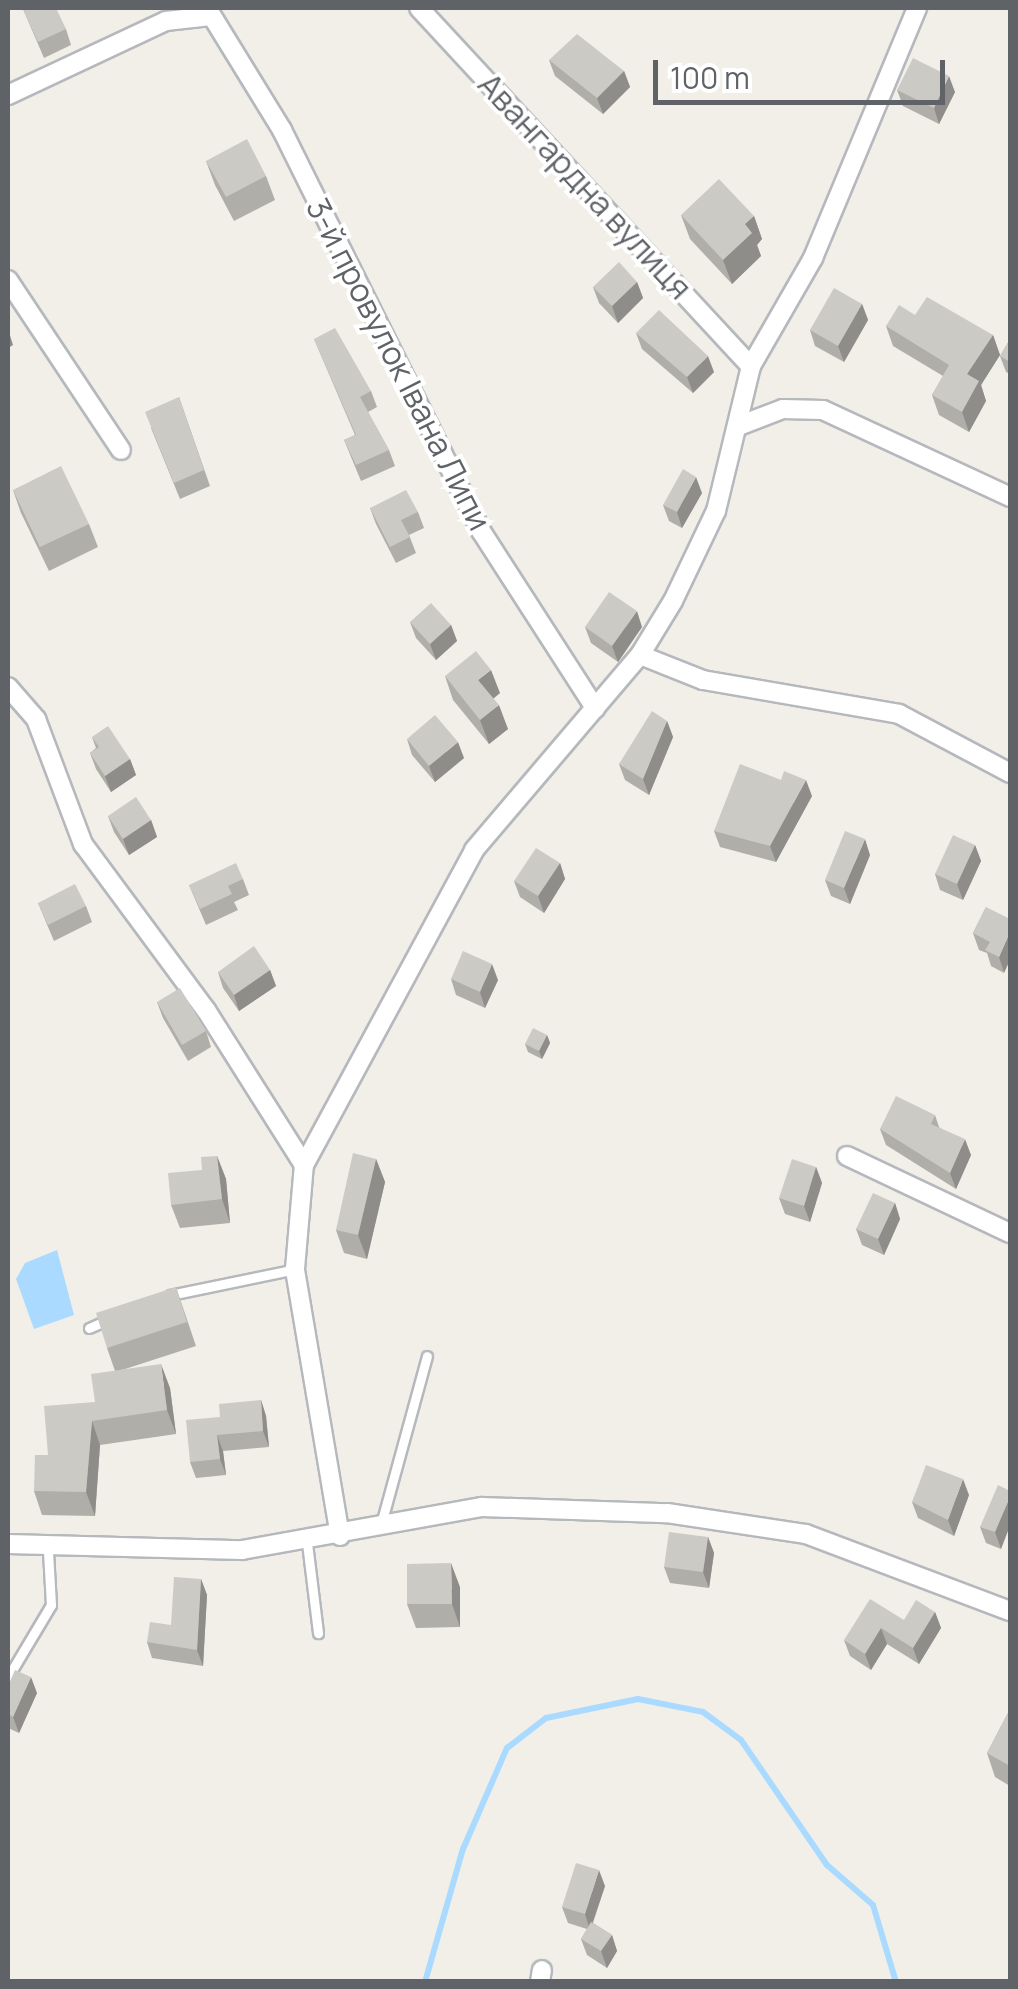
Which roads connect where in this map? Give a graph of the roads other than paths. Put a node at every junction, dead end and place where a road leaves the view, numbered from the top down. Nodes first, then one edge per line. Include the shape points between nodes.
1 (420, 8) edge
2 (917, 8) edge
3 (209, 12) edge
4 (8, 95) edge
5 (8, 280) edge
6 (750, 366) junction
7 (741, 425) junction
8 (121, 450) dead end
9 (1010, 497) edge
10 (640, 655) junction
11 (8, 687) edge
12 (596, 708) junction
13 (1010, 772) edge
14 (847, 1156) dead end
15 (304, 1166) junction
16 (1010, 1232) edge
17 (295, 1270) junction
18 (160, 1298) edge
19 (130, 1309) edge
20 (89, 1328) dead end
21 (427, 1356) dead end
22 (380, 1527) junction
23 (340, 1536) junction
24 (307, 1543) junction
25 (8, 1544) edge
26 (48, 1551) junction
27 (1010, 1610) edge
28 (318, 1633) dead end
29 (8, 1677) edge

1 - 6 street, Авангардна вулиця
2 - 6 street via 813,258
3 - 4 street, 3-й провулок Івана Липи via 166,21
3 - 12 street, 3-й провулок Івана Липи via 282,130 481,531
5 - 8 street
6 - 7 street
7 - 9 street via 783,409 822,410
7 - 10 street via 698,551
10 - 12 street
10 - 13 street via 702,680 899,714
11 - 15 street via 36,719 83,844 206,1010
12 - 15 street via 474,850
14 - 16 street
15 - 17 street
17 - 18 lane
17 - 23 street
19 - 20 lane
21 - 22 lane
22 - 23 street
22 - 27 street via 515,1506 731,1519 846,1546
23 - 24 street
24 - 26 street
24 - 28 lane
25 - 26 street
26 - 29 lane via 50,1605

